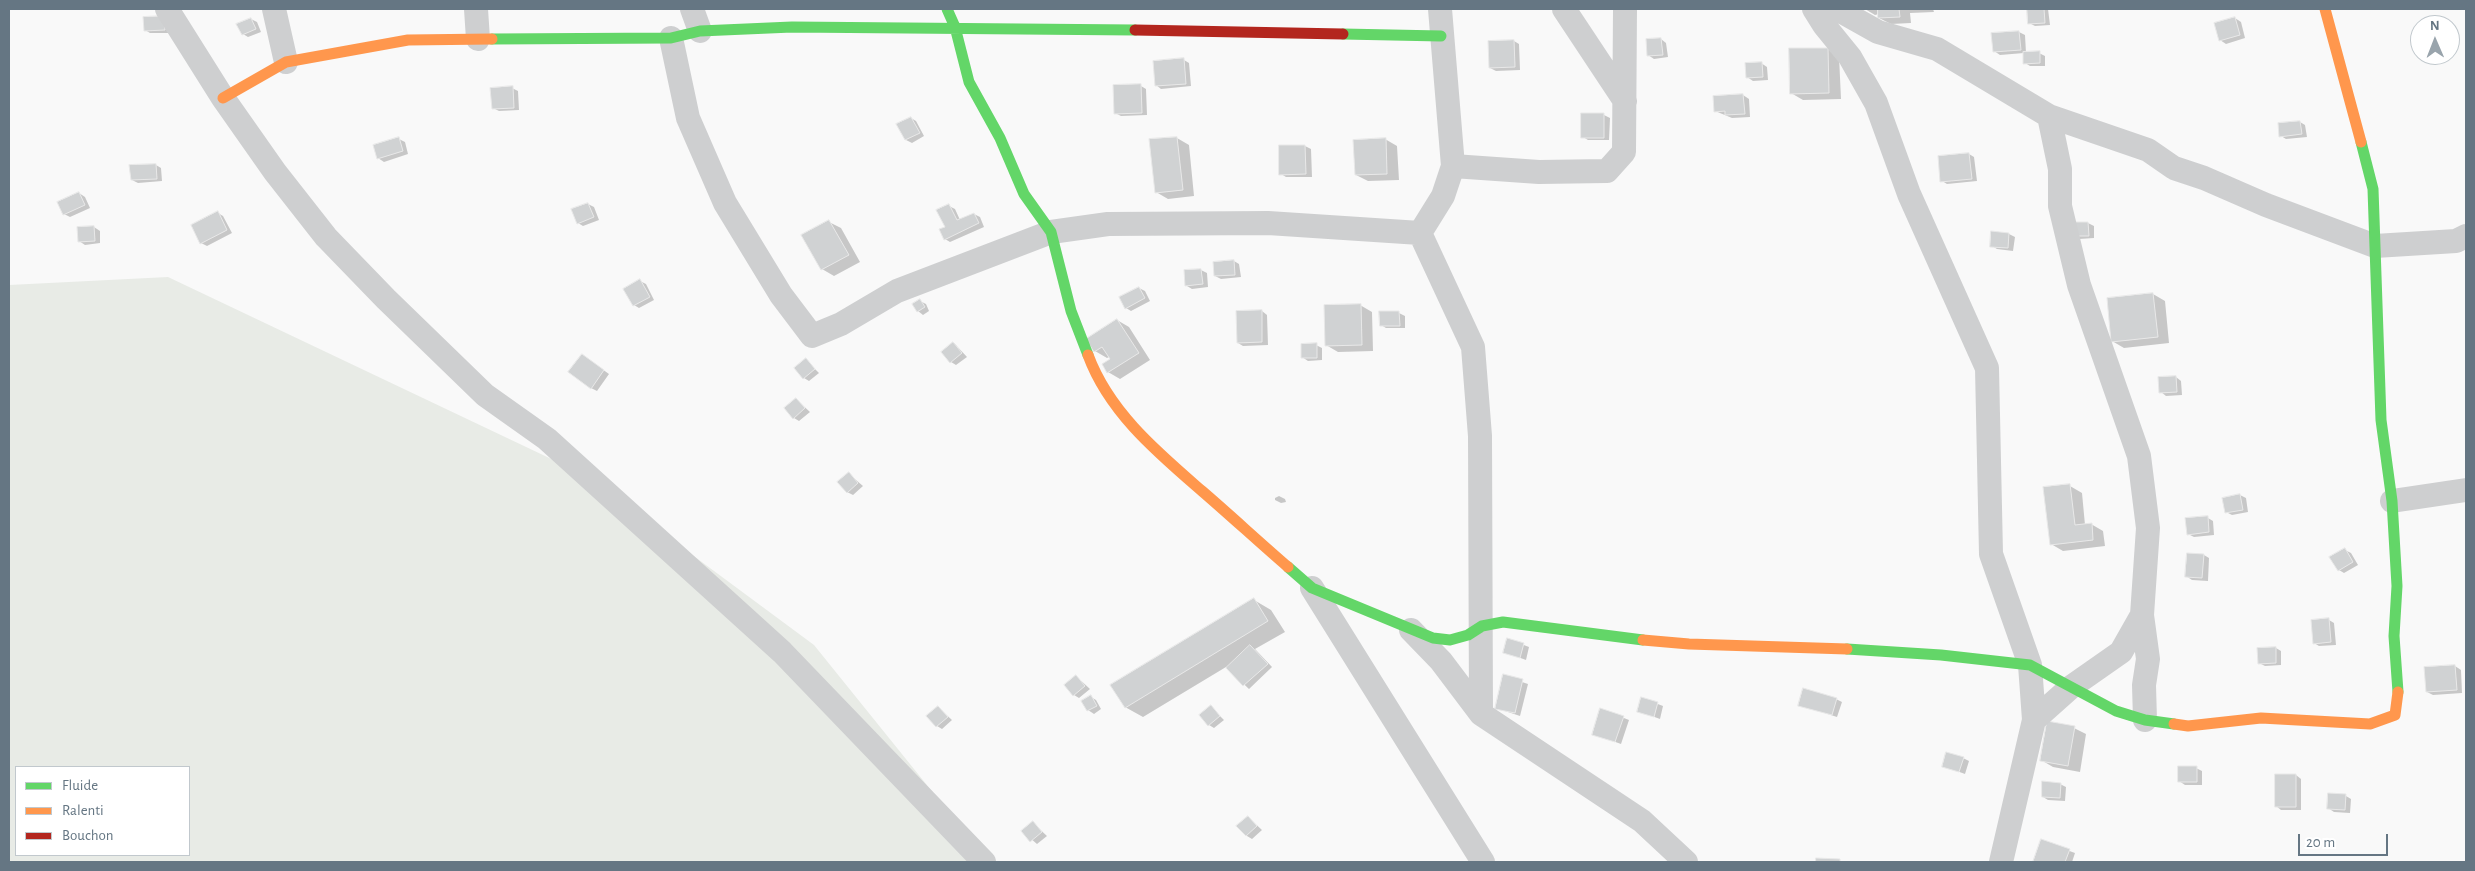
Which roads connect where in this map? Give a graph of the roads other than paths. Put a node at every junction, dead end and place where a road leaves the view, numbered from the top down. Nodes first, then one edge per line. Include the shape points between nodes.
1 (167, 9) edge
2 (274, 9) edge
3 (476, 9) edge
4 (692, 9) edge
5 (947, 9) edge
6 (1440, 9) edge
7 (1564, 9) edge
8 (1625, 9) edge
9 (1814, 9) edge
10 (1837, 9) edge
11 (2325, 9) edge
12 (956, 26) junction
13 (700, 31) junction
14 (1441, 36) junction
15 (671, 38) junction
16 (478, 39) junction
17 (286, 62) junction
18 (223, 98) junction
19 (1625, 101) junction
20 (2049, 116) junction
21 (1453, 166) junction
22 (1051, 232) junction
23 (1420, 233) junction
24 (2466, 236) edge
25 (2375, 246) junction
26 (2466, 490) edge
27 (2392, 501) junction
28 (1312, 588) junction
29 (2142, 615) junction
30 (1482, 626) junction
31 (1411, 630) junction
32 (2030, 665) junction
33 (2071, 687) junction
34 (1481, 714) junction
35 (2034, 720) junction
36 (2145, 720) junction
37 (984, 862) edge
38 (1483, 862) edge
39 (1686, 862) edge
40 (2001, 862) edge

1 - 18 street
2 - 17 street
3 - 16 street
4 - 13 street
5 - 12 street
6 - 14 street
7 - 19 street
8 - 19 street
9 - 32 street via 1850,56 1876,103 1909,194 1987,368 1991,554
10 - 20 street via 1878,32 1937,49
11 - 25 street via 2373,189
12 - 13 street
12 - 14 street
12 - 22 street via 969,82 1000,138 1024,194
13 - 15 street
14 - 21 street
15 - 16 street
15 - 22 street via 688,118 725,203 781,295 812,336 841,324 897,291
16 - 17 street via 408,40
17 - 18 street
18 - 37 street via 326,237 386,299 485,395 547,439 782,652
19 - 21 street via 1624,152 1607,171 1539,172
20 - 25 street via 2148,150 2174,168
20 - 29 street via 2060,169 2060,206 2079,285 2139,456 2148,528
21 - 23 street via 1442,196
22 - 23 street via 1108,224 1268,223
22 - 28 street via 1071,311 1097,378 1118,408 1154,449
23 - 30 street via 1473,347 1480,436 1478,539
24 - 25 street via 2456,241
25 - 27 street via 2381,420
26 - 27 street
27 - 36 street via 2397,586 2394,636 2398,688 2395,715 2370,724 2261,718 2188,726
28 - 31 street
28 - 38 street
29 - 33 street via 2121,652
29 - 36 street via 2148,659 2144,685
30 - 31 street via 1468,635 1450,640
30 - 32 street via 1503,622 1689,644 1891,651
30 - 34 street
31 - 34 street via 1441,661
32 - 33 street
32 - 35 street
33 - 35 street
33 - 36 street via 2116,711
34 - 39 street via 1642,821
35 - 40 street

